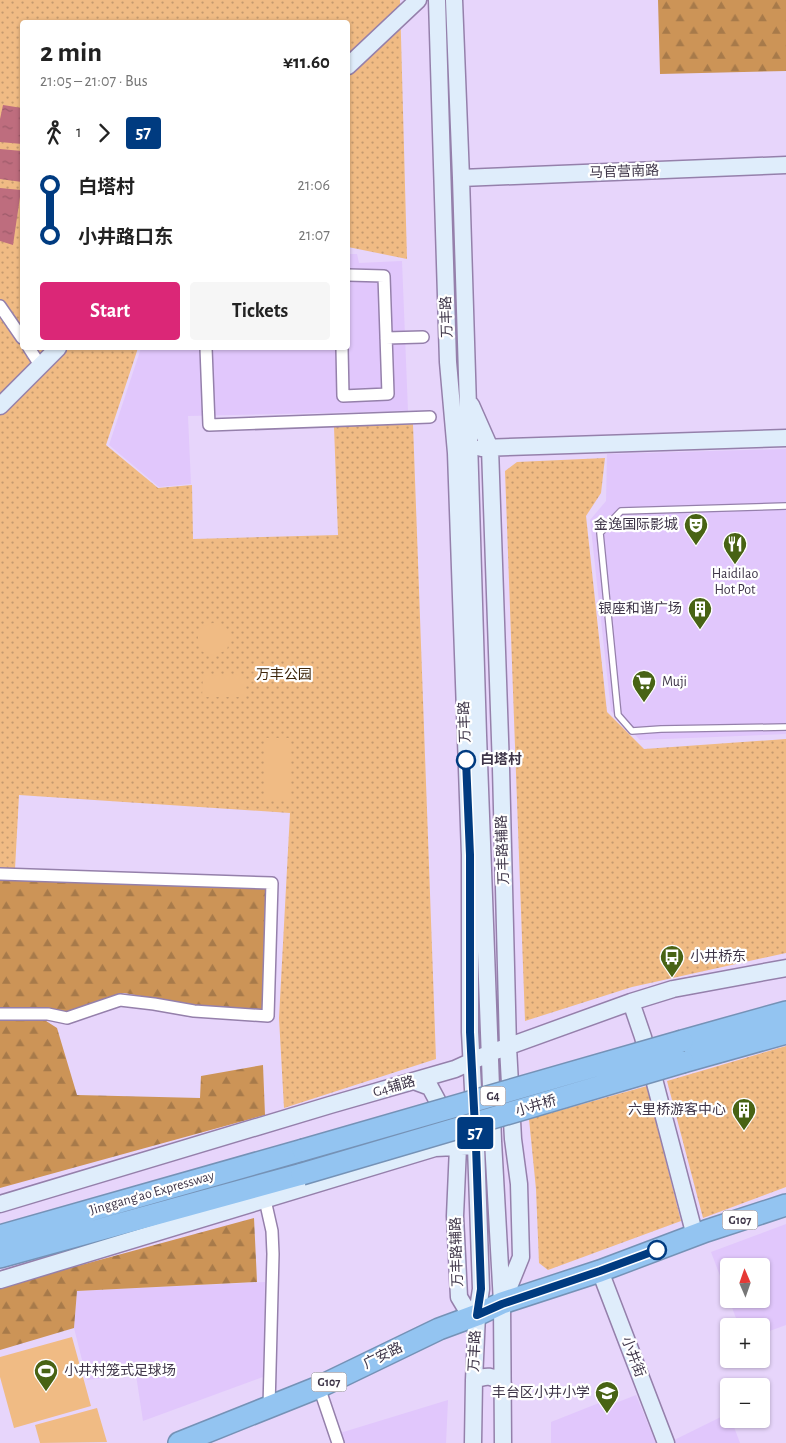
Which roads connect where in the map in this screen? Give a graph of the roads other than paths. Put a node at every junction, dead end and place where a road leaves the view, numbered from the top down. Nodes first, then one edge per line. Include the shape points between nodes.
1 (418, 0) edge
2 (436, 0) edge
3 (454, 2) edge
4 (350, 64) edge
5 (786, 165) edge
6 (461, 178) junction
7 (350, 276) edge
8 (0, 306) edge
9 (20, 335) edge
10 (422, 337) dead end
11 (386, 338) junction
12 (30, 350) edge
13 (56, 350) edge
14 (206, 350) edge
15 (342, 350) edge
16 (40, 365) junction
17 (467, 397) junction
18 (0, 406) edge
19 (430, 416) dead end
20 (786, 438) edge
21 (469, 448) junction
22 (490, 448) junction
23 (786, 506) edge
24 (786, 726) edge
25 (0, 874) edge
26 (786, 968) edge
27 (632, 1002) junction
28 (786, 1012) edge
29 (0, 1014) edge
30 (786, 1033) edge
31 (508, 1047) junction
32 (490, 1053) junction
33 (471, 1062) junction
34 (414, 1081) junction
35 (475, 1128) junction
36 (476, 1146) junction
37 (458, 1147) junction
38 (435, 1148) junction
39 (303, 1150) joint
40 (302, 1174) joint
41 (265, 1200) junction
42 (0, 1204) edge
43 (786, 1204) edge
44 (0, 1236) edge
45 (695, 1236) junction
46 (0, 1257) edge
47 (600, 1271) junction
48 (0, 1280) edge
49 (502, 1304) junction
50 (477, 1315) junction
51 (474, 1380) junction
52 (503, 1384) junction
53 (319, 1387) junction
54 (269, 1407) junction
55 (178, 1443) edge
56 (338, 1443) edge
57 (473, 1443) edge
58 (503, 1443) edge
59 (666, 1443) edge

1 - 4 street
2 - 33 street, 万丰路 via 470,855
3 - 6 street, 万丰路
5 - 6 street, 马官营南路
6 - 17 street, 万丰路
7 - 11 street via 384,276
8 - 9 street
10 - 11 street
11 - 15 street via 388,394 344,396
12 - 16 street
13 - 16 street
14 - 19 street via 209,425
16 - 18 street
17 - 21 street, 万丰路
17 - 22 street, 万丰路辅路
20 - 22 street
21 - 22 street
21 - 32 street, 万丰路
22 - 31 street, 万丰路辅路
23 - 24 lane via 621,511 600,533 618,715 632,731
25 - 29 street via 272,883 268,1016 194,1011 120,1000 68,1018 48,1014
26 - 27 street, G4辅路 via 673,989
27 - 31 street, G4辅路
27 - 45 street
28 - 39 highway, 小井桥 / G4, bridge
30 - 40 highway, 小井桥 / G4, bridge
31 - 32 street, G4辅路
31 - 49 street, 万丰路辅路 via 521,1256
32 - 33 street, G4辅路
32 - 49 street, 万丰路
33 - 34 street, G4辅路
33 - 35 street, 万丰路
34 - 38 street via 430,1087 437,1100 440,1127
34 - 42 street, G4辅路
35 - 36 street, 万丰路
35 - 37 street
36 - 37 street
36 - 50 street, 万丰路 via 481,1289
37 - 38 street
37 - 50 street, 万丰路辅路 via 455,1216 459,1296 465,1307
38 - 41 street
39 - 44 highway, Jinggang'ao Expressway / G4
40 - 46 highway, Jinggang'ao Expressway / G4
41 - 48 street
41 - 54 street via 273,1254
43 - 45 highway, G107
45 - 47 highway, G107
47 - 49 highway, G107
47 - 59 street, 小井街
49 - 50 highway, G107
49 - 52 street, 万丰路
50 - 51 street, 万丰路
50 - 53 highway, 广安路 / G107 via 439,1329
51 - 52 street via 484,1376
51 - 57 street, 万丰路
52 - 58 street, 万丰路
53 - 54 highway, 广安路 / G107
53 - 56 street
54 - 55 highway, 广安路 / G107

